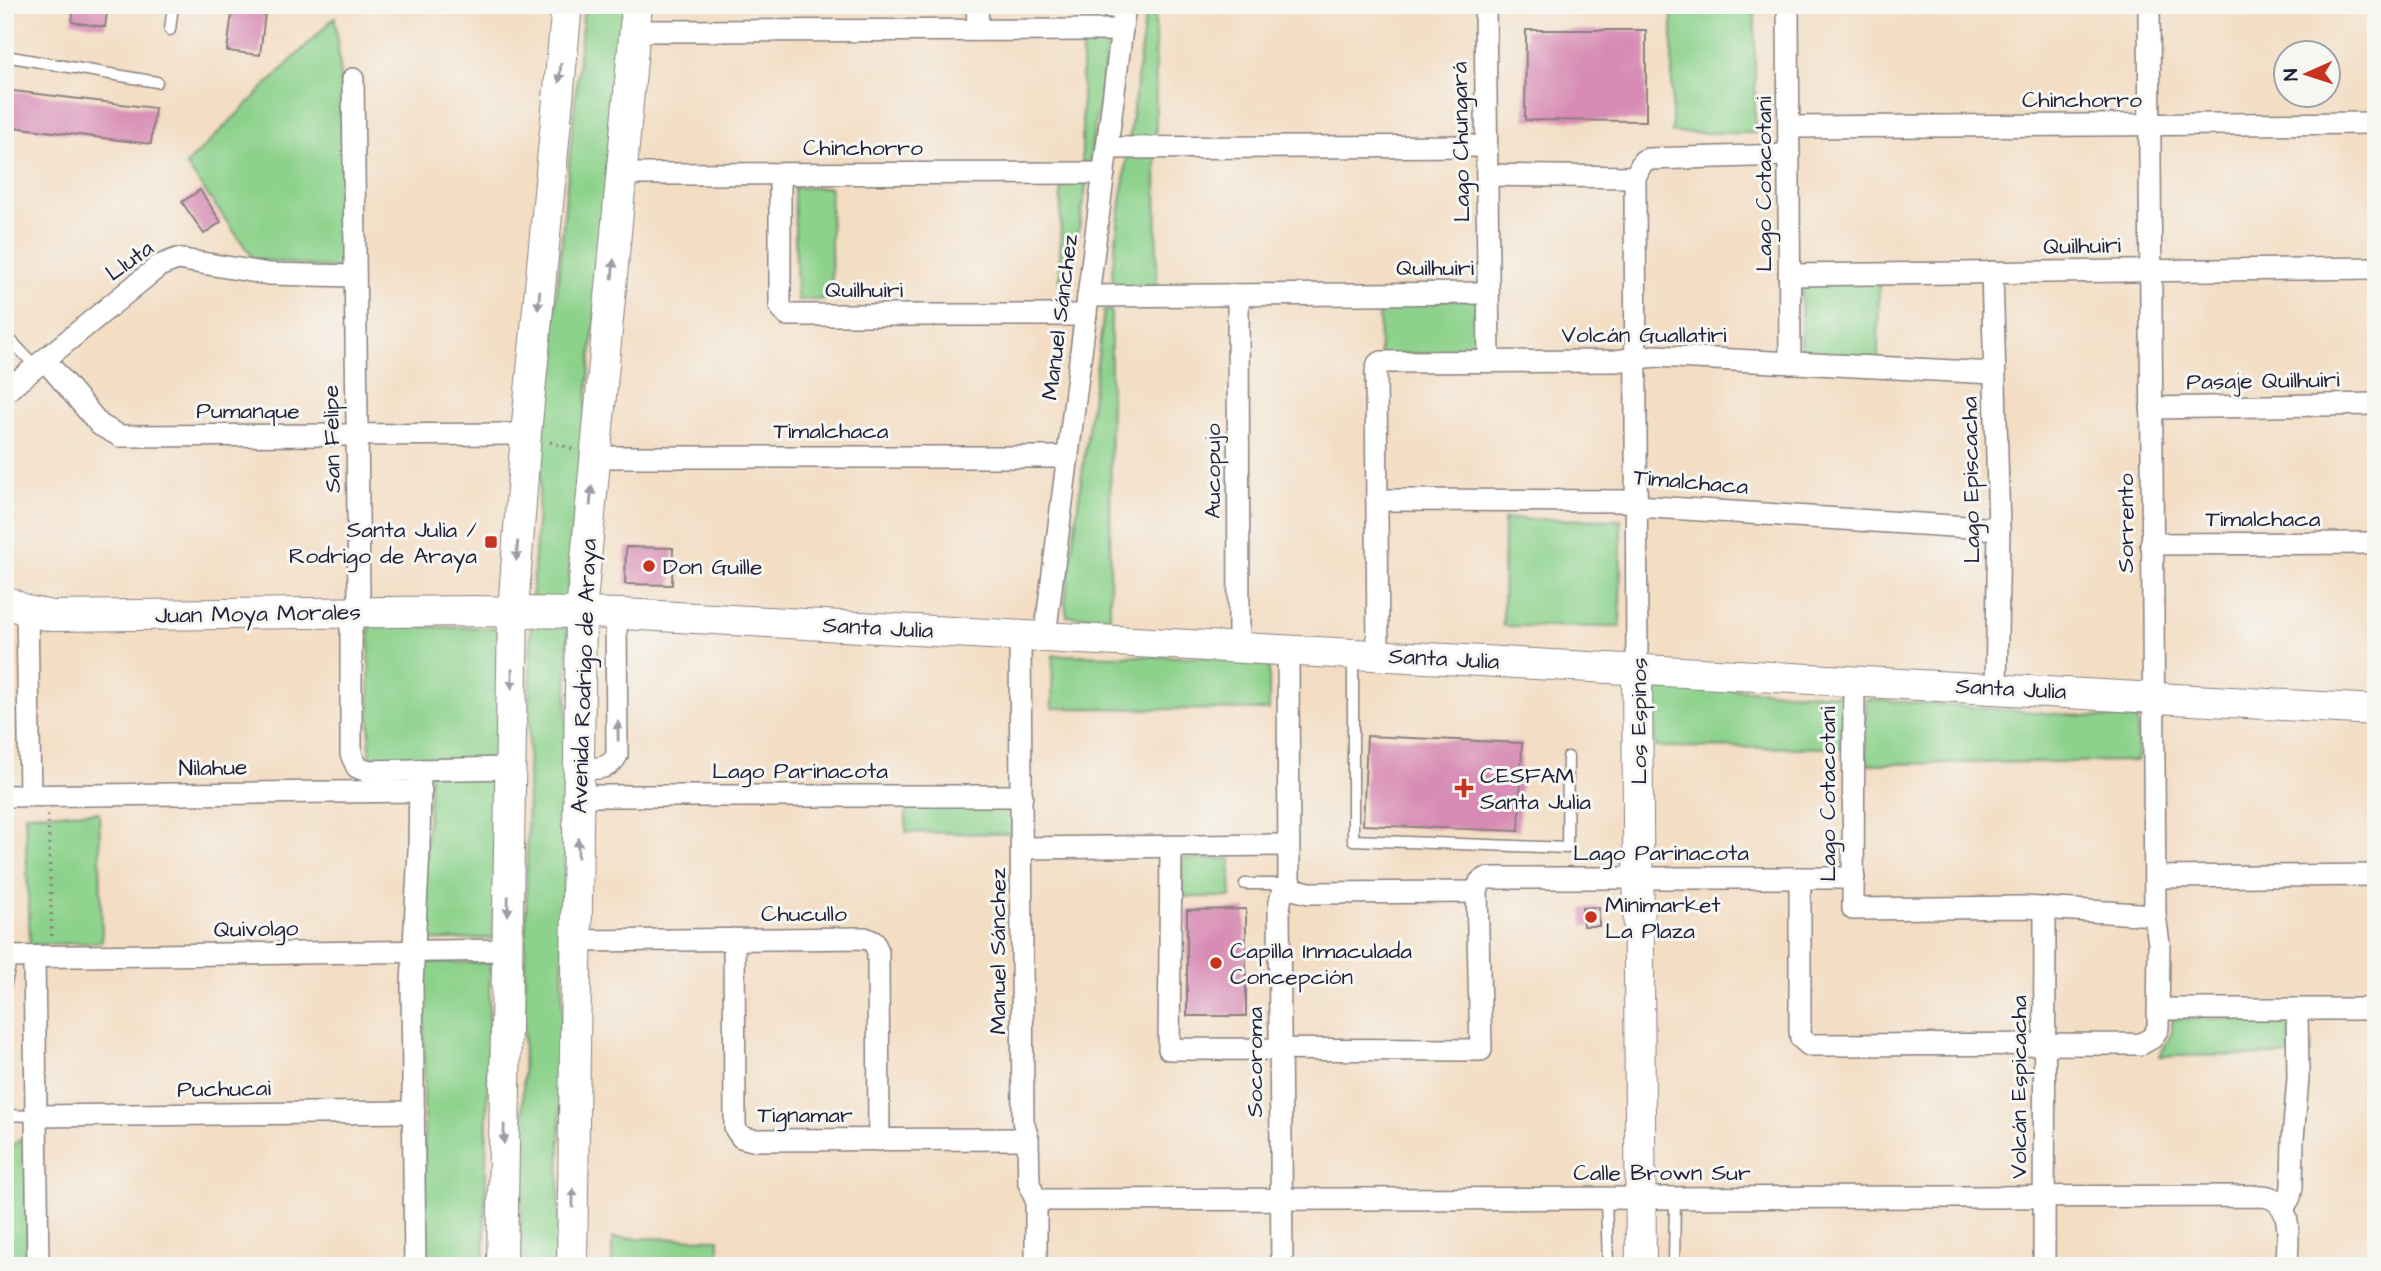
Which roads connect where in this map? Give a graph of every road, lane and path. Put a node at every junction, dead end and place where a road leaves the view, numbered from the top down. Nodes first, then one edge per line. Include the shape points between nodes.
1 (173, 5) edge
2 (977, 5) edge
3 (1100, 5) edge
4 (1485, 5) edge
5 (1788, 5) edge
6 (2149, 5) edge
7 (565, 11) edge
8 (1124, 16) edge
9 (636, 18) edge
10 (170, 30) dead end
11 (978, 30) junction
12 (5, 56) edge
13 (353, 79) dead end
14 (157, 82) dead end
15 (2376, 122) edge
16 (2150, 124) junction
17 (1788, 127) junction
18 (1486, 146) junction
19 (1107, 148) junction
20 (1789, 155) junction
21 (1104, 173) junction
22 (622, 174) junction
23 (780, 174) junction
24 (1487, 175) junction
25 (1635, 177) junction
26 (2376, 268) edge
27 (2150, 270) junction
28 (1992, 272) junction
29 (1789, 275) junction
30 (355, 276) junction
31 (1488, 293) junction
32 (1238, 295) junction
33 (1087, 305) junction
34 (5, 334) edge
35 (1636, 358) junction
36 (1489, 361) junction
37 (40, 363) junction
38 (1790, 363) junction
39 (1994, 373) junction
40 (5, 392) edge
41 (2376, 404) edge
42 (2151, 408) junction
43 (526, 434) junction
44 (357, 436) junction
45 (595, 457) junction
46 (1068, 457) junction
47 (1377, 500) junction
48 (1636, 506) junction
49 (1999, 529) junction
50 (2376, 543) edge
51 (2151, 544) junction
52 (16, 606) edge
53 (356, 611) junction
54 (513, 611) junction
55 (580, 613) junction
56 (616, 613) junction
57 (1032, 636) junction
58 (1239, 647) junction
59 (1288, 649) junction
60 (1365, 654) junction
61 (1637, 668) junction
62 (1854, 680) junction
63 (1996, 688) junction
64 (2152, 696) junction
65 (2376, 710) edge
66 (1568, 757) dead end
67 (510, 768) junction
68 (420, 781) junction
69 (578, 783) junction
70 (39, 795) junction
71 (5, 796) edge
72 (1022, 796) junction
73 (1288, 845) junction
74 (1171, 847) junction
75 (1023, 848) junction
76 (2376, 875) edge
77 (2155, 877) junction
78 (1639, 878) junction
79 (1800, 878) junction
80 (1854, 878) junction
81 (1245, 884) dead end
82 (1289, 884) junction
83 (1477, 892) junction
84 (2045, 908) junction
85 (2155, 915) junction
86 (734, 939) junction
87 (576, 940) junction
88 (507, 950) junction
89 (414, 952) junction
90 (26, 957) edge
91 (5, 987) edge
92 (2159, 1009) junction
93 (2297, 1009) junction
94 (2376, 1009) edge
95 (2045, 1045) junction
96 (1280, 1049) junction
97 (414, 1112) junction
98 (5, 1115) edge
99 (36, 1116) junction
100 (1028, 1139) junction
101 (879, 1140) junction
102 (2045, 1196) junction
103 (1606, 1198) junction
104 (1641, 1198) junction
105 (1675, 1198) junction
106 (1281, 1199) junction
107 (1036, 1200) junction
108 (2284, 1207) junction
109 (38, 1266) edge
110 (415, 1266) edge
111 (502, 1266) edge
112 (572, 1266) edge
113 (1037, 1266) edge
114 (1282, 1266) edge
115 (1608, 1266) edge
116 (1641, 1266) edge
117 (1674, 1266) edge
118 (2045, 1266) edge
119 (2287, 1266) edge

1 - 10 lane
2 - 11 street
3 - 8 lane
4 - 18 street, Lago Chungará
5 - 17 street, Lago Cotacotani
6 - 16 street, Sorrento
7 -> 43 street
8 - 11 street
8 - 19 street, Manuel Sánchez
9 - 11 street
9 - 22 street, Avenida Rodrigo de Araya
12 - 14 lane
13 - 30 street, San Felipe
15 - 16 street, Chinchorro
16 - 17 street, Chinchorro
16 - 27 street, Sorrento
17 - 20 street, Lago Cotacotani
18 - 19 street
18 - 24 street, Lago Chungará
19 - 21 street, Manuel Sánchez
20 - 25 street via 1648,159
20 - 29 street, Lago Cotacotani
21 - 23 street, Chinchorro
21 - 33 street, Manuel Sánchez
22 - 23 street, Chinchorro
45 -> 22 street, Avenida Rodrigo de Araya
23 - 33 street, Quilhuiri via 780,306 787,315
24 - 25 street
24 - 31 street, Lago Chungará
25 - 35 street, Los Espinos
26 - 27 street, Quilhuiri
27 - 28 street, Quilhuiri
27 - 42 street, Sorrento
28 - 29 street, Quilhuiri
28 - 39 street, Lago Episcacha
29 - 38 street, Lago Cotacotani
30 - 37 street, Lluta via 269,274 169,260
30 - 44 street, San Felipe
31 - 32 street, Quilhuiri
31 - 36 street, Lago Chungará
32 - 33 street, Quilhuiri
32 - 58 street, Aucopujo
33 - 46 street, Manuel Sánchez
34 - 37 lane
35 - 36 street, Volcán Guallatiri
35 - 38 street, Volcán Guallatiri
35 - 48 street, Los Espinos
36 - 47 street, Volcán Guallatiri via 1378,364
37 - 40 street, Lluta
37 - 44 street, Pumanque via 100,425 120,436
38 - 39 street, Volcán Guallatiri
39 - 49 street, Lago Episcacha
41 - 42 street, Pasaje Quilhuiri
42 - 51 street, Sorrento
43 - 44 street, Pumanque
43 - 45 path
43 -> 54 street
44 - 53 street, San Felipe
45 - 46 street, Timalchaca
55 -> 45 street, Avenida Rodrigo de Araya
46 - 57 street, Manuel Sánchez
47 - 48 street, Timalchaca via 1629,501
47 - 60 street
48 - 49 street, Timalchaca
48 - 61 street, Los Espinos
49 - 63 street, Lago Episcacha
50 - 51 street, Timalchaca
51 - 64 street, Sorrento
52 - 53 street, Juan Moya Morales via 65,616
52 - 70 street
53 - 54 street, Juan Moya Morales
53 - 68 street, San Felipe via 351,631 353,762 366,771
54 - 55 street, Santa Julia
54 -> 67 street
55 - 56 street, Santa Julia
55 - 69 street, Avenida Rodrigo de Araya
56 - 57 street, Santa Julia
69 -> 56 street via 617,755
57 - 58 street, Santa Julia
57 - 72 street, Manuel Sánchez
58 - 59 street, Santa Julia
59 - 60 street, Santa Julia
59 - 73 street, Socoroma
60 - 61 street, Santa Julia
60 - 66 lane via 1353,840 1567,848
61 - 62 street, Santa Julia
61 - 78 street, Los Espinos
62 - 63 street, Santa Julia
62 - 80 street, Lago Cotacotani
63 - 64 street, Santa Julia
64 - 65 street, Santa Julia
64 - 77 street, Sorrento
67 - 68 street, San Felipe
67 -> 88 street
68 - 70 street, Nilahue
68 - 89 street
69 - 72 street, Lago Parinacota
87 -> 69 street, Avenida Rodrigo de Araya
70 - 71 street, Nilahue
70 - 90 path
72 - 75 street, Manuel Sánchez
73 - 74 street
73 - 82 street, Socoroma
74 - 75 street
74 - 96 street via 1169,1049
75 - 100 street, Manuel Sánchez via 1023,1121
76 - 77 street
77 - 85 street, Sorrento
78 - 79 street, Lago Parinacota
78 - 83 street, Lago Parinacota via 1487,878
78 - 104 street, Los Espinos
79 - 80 street, Lago Parinacota
79 - 95 street, Lago Cotacotani via 1800,1032 1804,1043
80 - 84 street, Lago Cotacotani via 1853,909
81 - 82 lane
82 - 83 street, Lago Parinacota via 1309,893
82 - 96 street, Socoroma via 1279,908
83 - 96 street via 1481,1050
84 - 85 street
84 - 95 street, Volcán Espicacha
85 - 92 street, Sorrento
86 - 87 street, Chucullo
86 - 101 street, Tignamar via 737,1133 746,1140
86 - 101 street, Chucullo via 865,938 874,942 878,952
112 -> 87 street, Avenida Rodrigo de Araya
88 - 89 street, Quivolgo
88 -> 111 street
89 - 90 street, Quivolgo
89 - 97 street
90 - 91 lane
90 - 99 street
92 - 93 street
92 - 95 street, Sorrento via 2158,1028 2141,1044
93 - 94 street
93 - 108 street via 2292,1186
95 - 102 street, Volcán Espicacha
96 - 106 street, Socoroma
97 - 99 street, Puchucai
97 - 110 street
98 - 99 lane
99 - 109 street
100 - 101 street, Tignamar
100 - 107 street, Manuel Sánchez via 1028,1174
102 - 105 street, Calle Brown Sur
102 - 108 street, Calle Brown Sur via 2263,1196
102 - 118 street, Volcán Espicacha
103 - 104 street, Calle Brown Sur
103 - 106 street, Calle Brown Sur
103 - 115 lane
104 - 105 street, Calle Brown Sur
104 - 116 street, Los Espinos
105 - 117 lane
106 - 107 street, Calle Brown Sur
106 - 114 street, Socoroma
107 - 113 street, Manuel Sánchez
108 - 119 street

